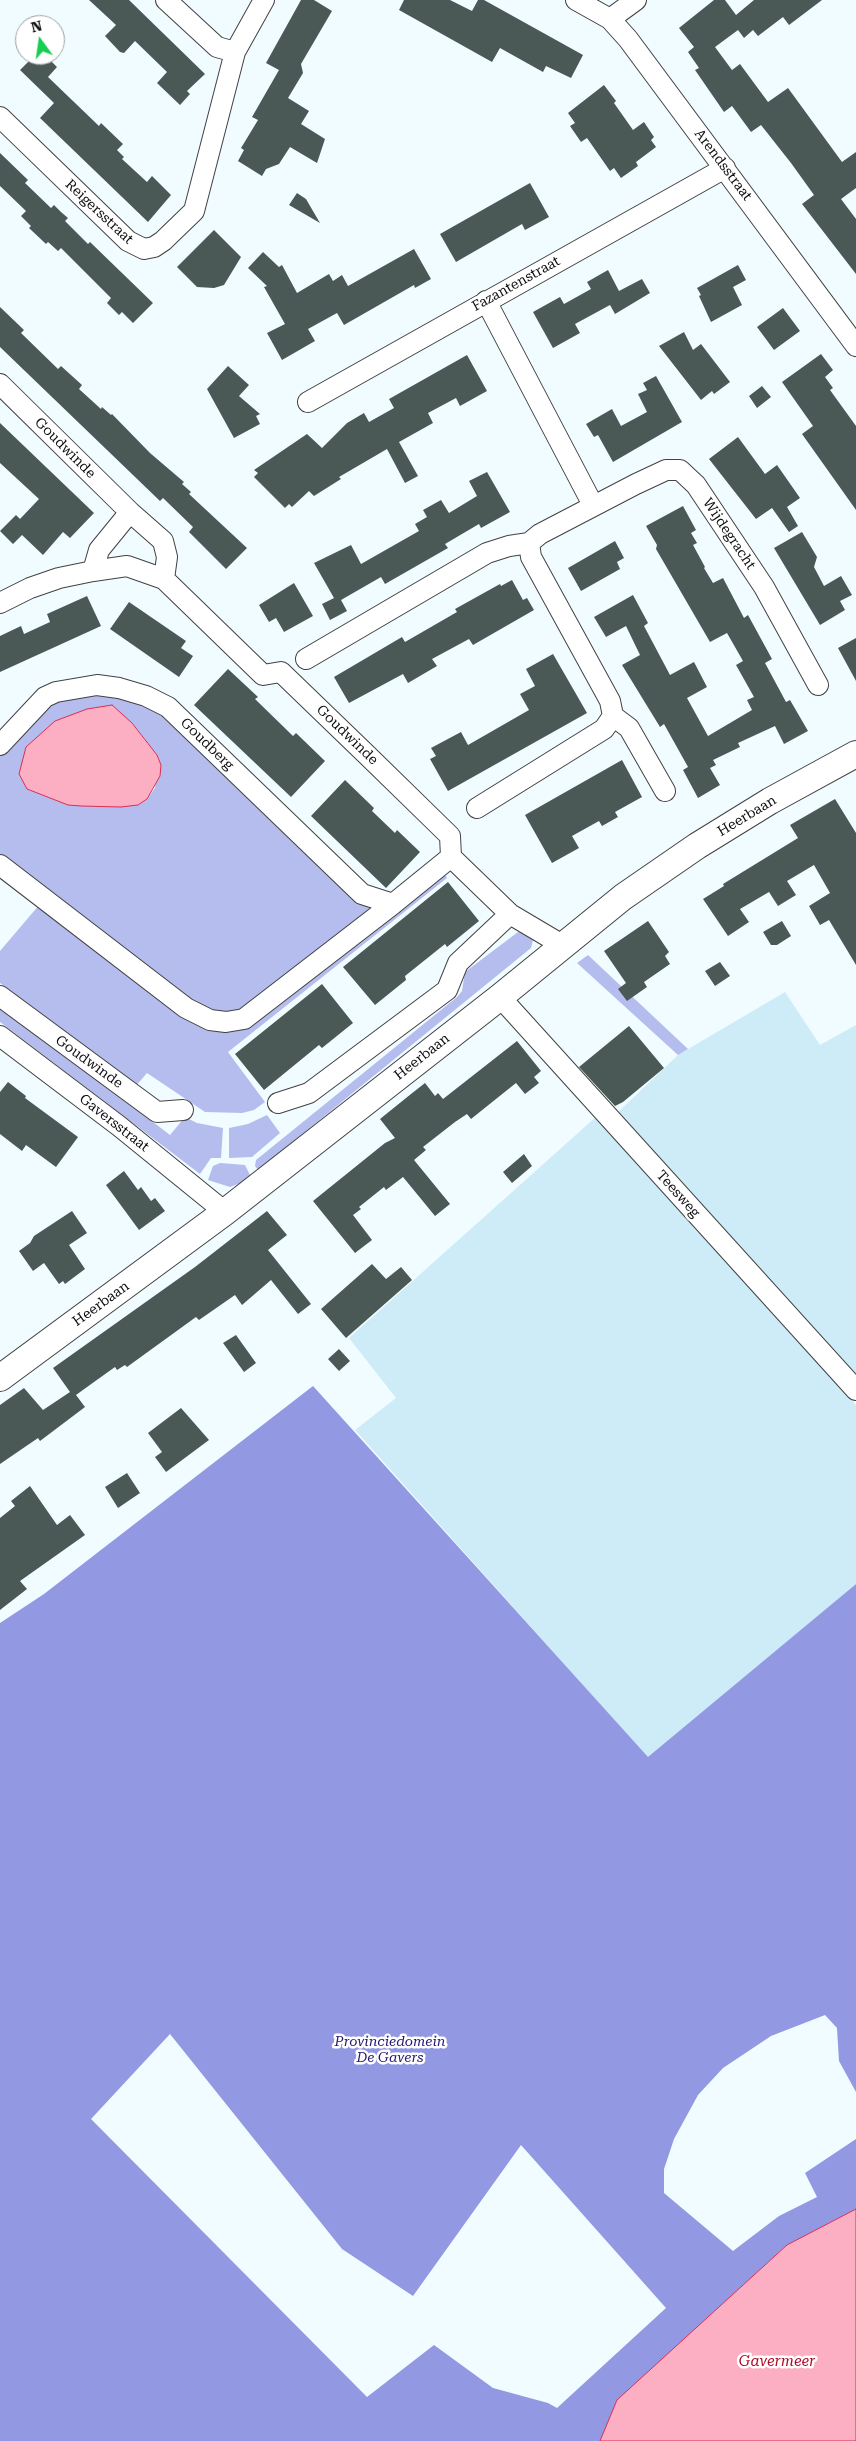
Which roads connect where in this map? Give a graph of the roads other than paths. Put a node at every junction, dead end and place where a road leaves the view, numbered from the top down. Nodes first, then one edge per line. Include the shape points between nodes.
1 (166, 0) edge
2 (264, 0) edge
3 (576, 0) edge
4 (636, 0) edge
5 (610, 19) junction
6 (235, 52) junction
7 (0, 117) edge
8 (725, 168) junction
9 (486, 301) junction
10 (856, 346) edge
11 (0, 384) edge
12 (308, 402) dead end
13 (594, 505) junction
14 (130, 512) junction
15 (529, 543) junction
16 (92, 571) junction
17 (164, 579) junction
18 (0, 603) edge
19 (306, 659) dead end
20 (818, 685) dead end
21 (613, 716) junction
22 (0, 745) edge
23 (856, 754) edge
24 (665, 791) dead end
25 (477, 808) dead end
26 (451, 857) junction
27 (0, 865) edge
28 (393, 904) junction
29 (510, 914) junction
30 (564, 946) junction
31 (0, 996) edge
32 (500, 997) junction
33 (0, 1036) edge
34 (278, 1103) dead end
35 (183, 1110) dead end
36 (225, 1212) junction
37 (0, 1378) edge
38 (856, 1390) edge

1 - 6 street via 217,47
2 - 6 street, Reigersstraat
3 - 5 street, Arendsstraat
4 - 5 street
5 - 8 street, Arendsstraat
6 - 7 street, Reigersstraat via 194,211 163,241 144,249 128,241
8 - 9 street, Fazantenstraat
8 - 10 street, Arendsstraat
9 - 12 street, Fazantenstraat
9 - 13 street
11 - 14 street, Goudwinde
13 - 15 street, Wijdegracht
13 - 20 street, Wijdegracht via 666,470 680,470 696,485 764,586
14 - 16 street via 99,550
14 - 17 street, Goudwinde via 163,541 167,556
15 - 19 street, Wijdegracht via 487,553
15 - 21 street via 532,557 610,701
16 - 17 street, Goudwinde via 127,566
16 - 18 street via 30,588
17 - 26 street, Goudwinde via 263,675 281,672 368,755 450,836
21 - 24 street via 629,728
21 - 25 street via 604,729
22 - 28 street, Goudberg via 45,697 56,692 97,685 146,696 168,707 362,894
23 - 30 street, Heerbaan via 770,800 697,846 623,897
26 - 28 street
26 - 29 street
27 - 28 street via 186,1008 210,1020 226,1022 244,1019
29 - 30 street
29 - 34 street via 458,963 447,990 309,1093
30 - 32 street, Heerbaan
31 - 35 street, Goudwinde via 157,1112
32 - 36 street, Heerbaan
32 - 38 street, Teesweg
33 - 36 street, Gaversstraat
36 - 37 street, Heerbaan

